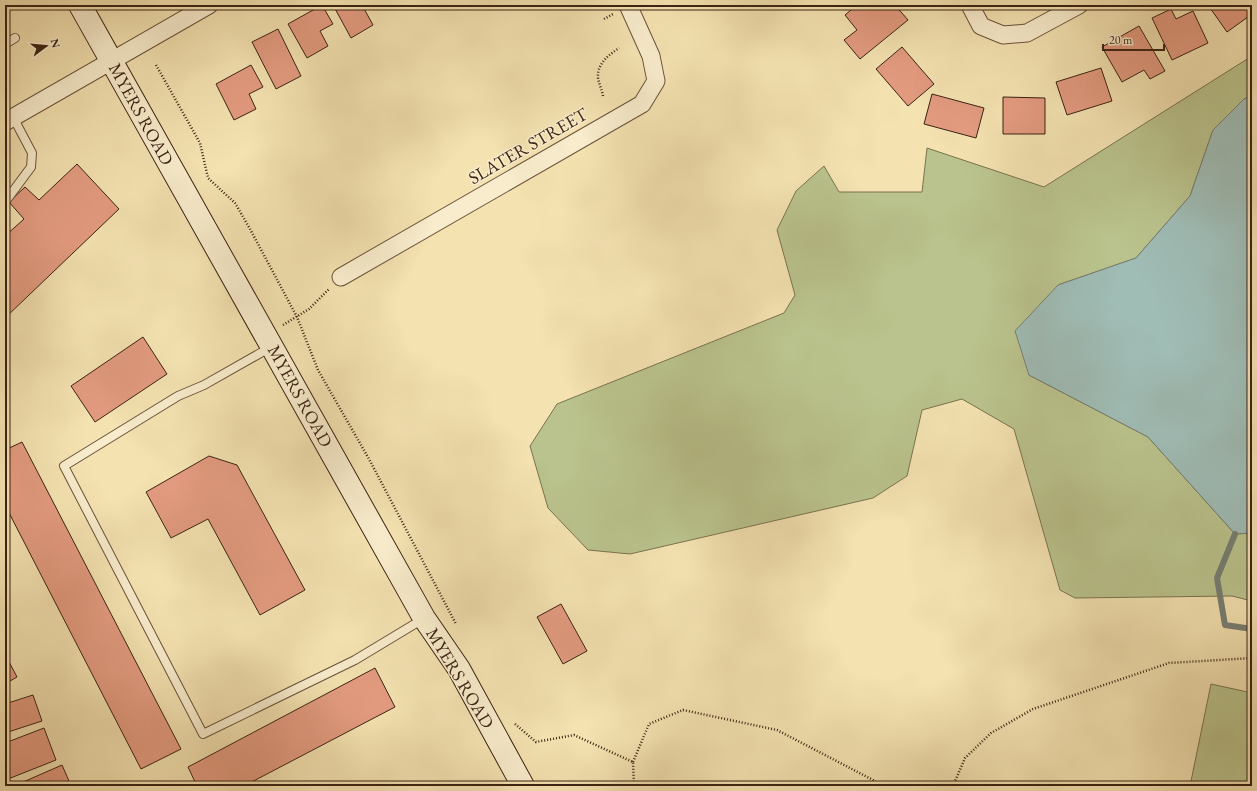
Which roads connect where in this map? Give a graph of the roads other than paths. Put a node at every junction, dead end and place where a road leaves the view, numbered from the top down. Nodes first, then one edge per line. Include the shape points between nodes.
1 (80, 5) edge
2 (209, 5) edge
3 (628, 5) edge
4 (970, 5) edge
5 (1079, 5) edge
6 (15, 38) dead end
7 (5, 44) edge
8 (112, 61) junction
9 (9, 120) edge
10 (5, 202) edge
11 (341, 277) road end
12 (269, 341) junction
13 (424, 618) junction
14 (523, 786) edge

1 - 8 main road, MYERS ROAD
2 - 8 street
3 - 11 street, SLATER STREET via 651,56 656,81 642,104
4 - 5 street via 981,26 1003,35 1027,33
6 - 7 lane
8 - 9 street
8 - 12 main road, MYERS ROAD
9 - 10 lane via 32,153 31,167
12 - 13 main road, MYERS ROAD
12 - 13 lane via 204,385 178,396 64,466 203,734 355,660
13 - 14 main road, MYERS ROAD via 458,669

